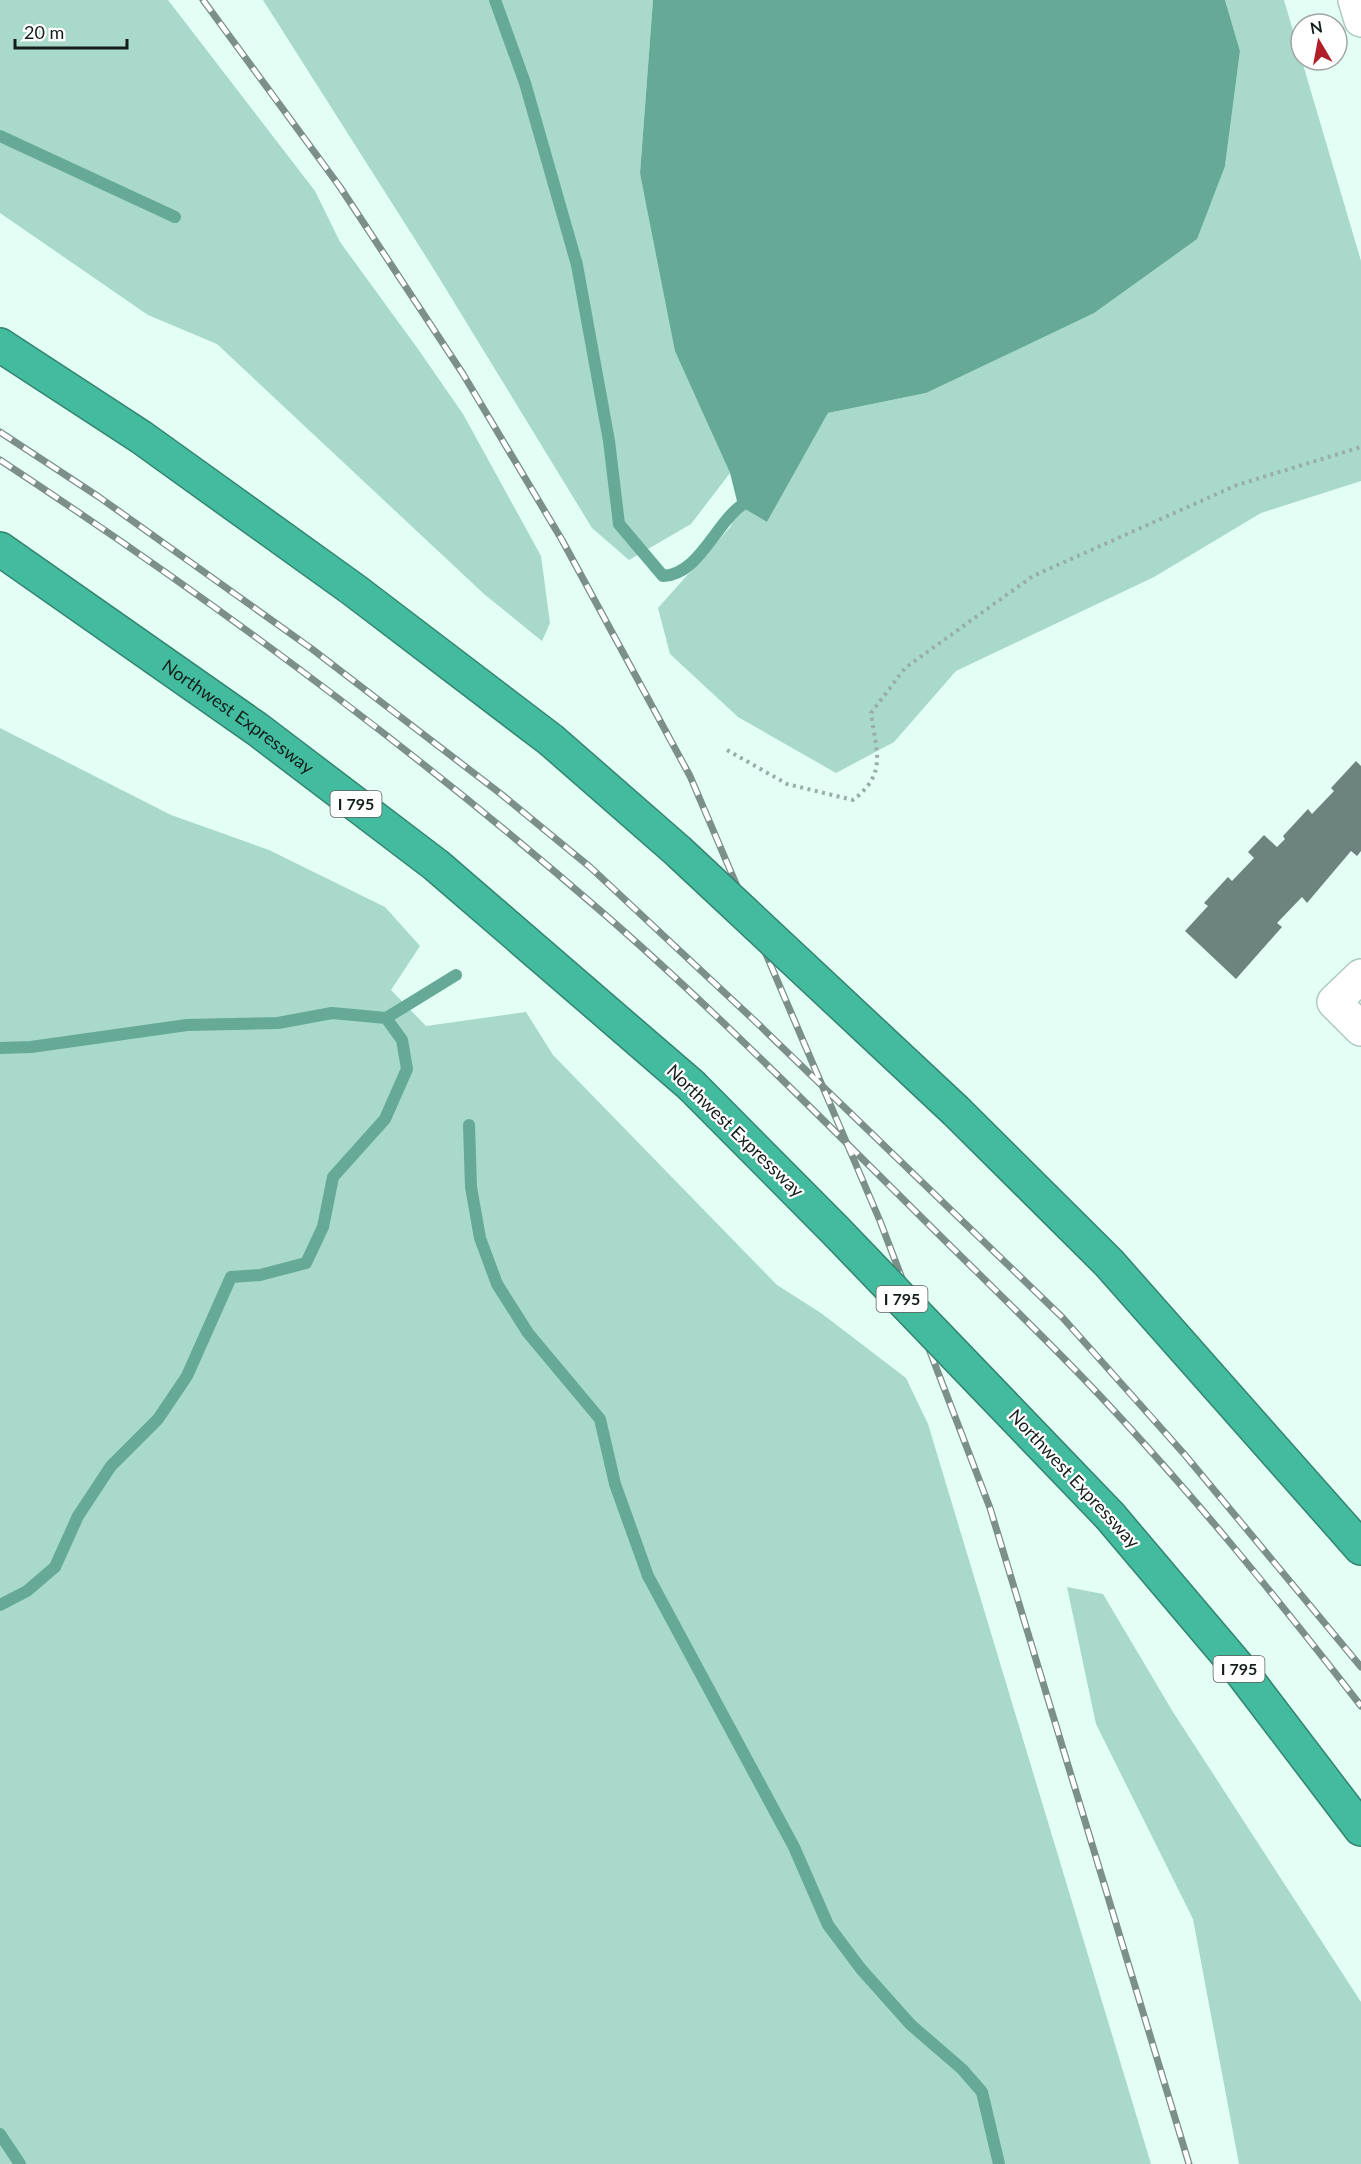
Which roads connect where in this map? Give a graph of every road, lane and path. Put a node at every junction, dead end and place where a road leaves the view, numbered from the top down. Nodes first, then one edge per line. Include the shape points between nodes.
1 (0, 345) edge
2 (1361, 447) edge
3 (0, 549) edge
4 (727, 750) dead end
5 (1361, 976) edge
6 (1361, 1029) edge
7 (1361, 1548) edge
8 (1361, 1829) edge

1 - 7 highway, bridge via 141,437 354,590 551,740 678,851 956,1111 1109,1263
2 - 4 path via 1237,485 1033,576 905,668 871,713 877,767 870,787 853,800 787,784
3 - 8 highway, Northwest Expressway / I 795, bridge via 256,729 436,865 691,1085 1110,1516 1237,1666
5 - 6 street via 1334,1002

